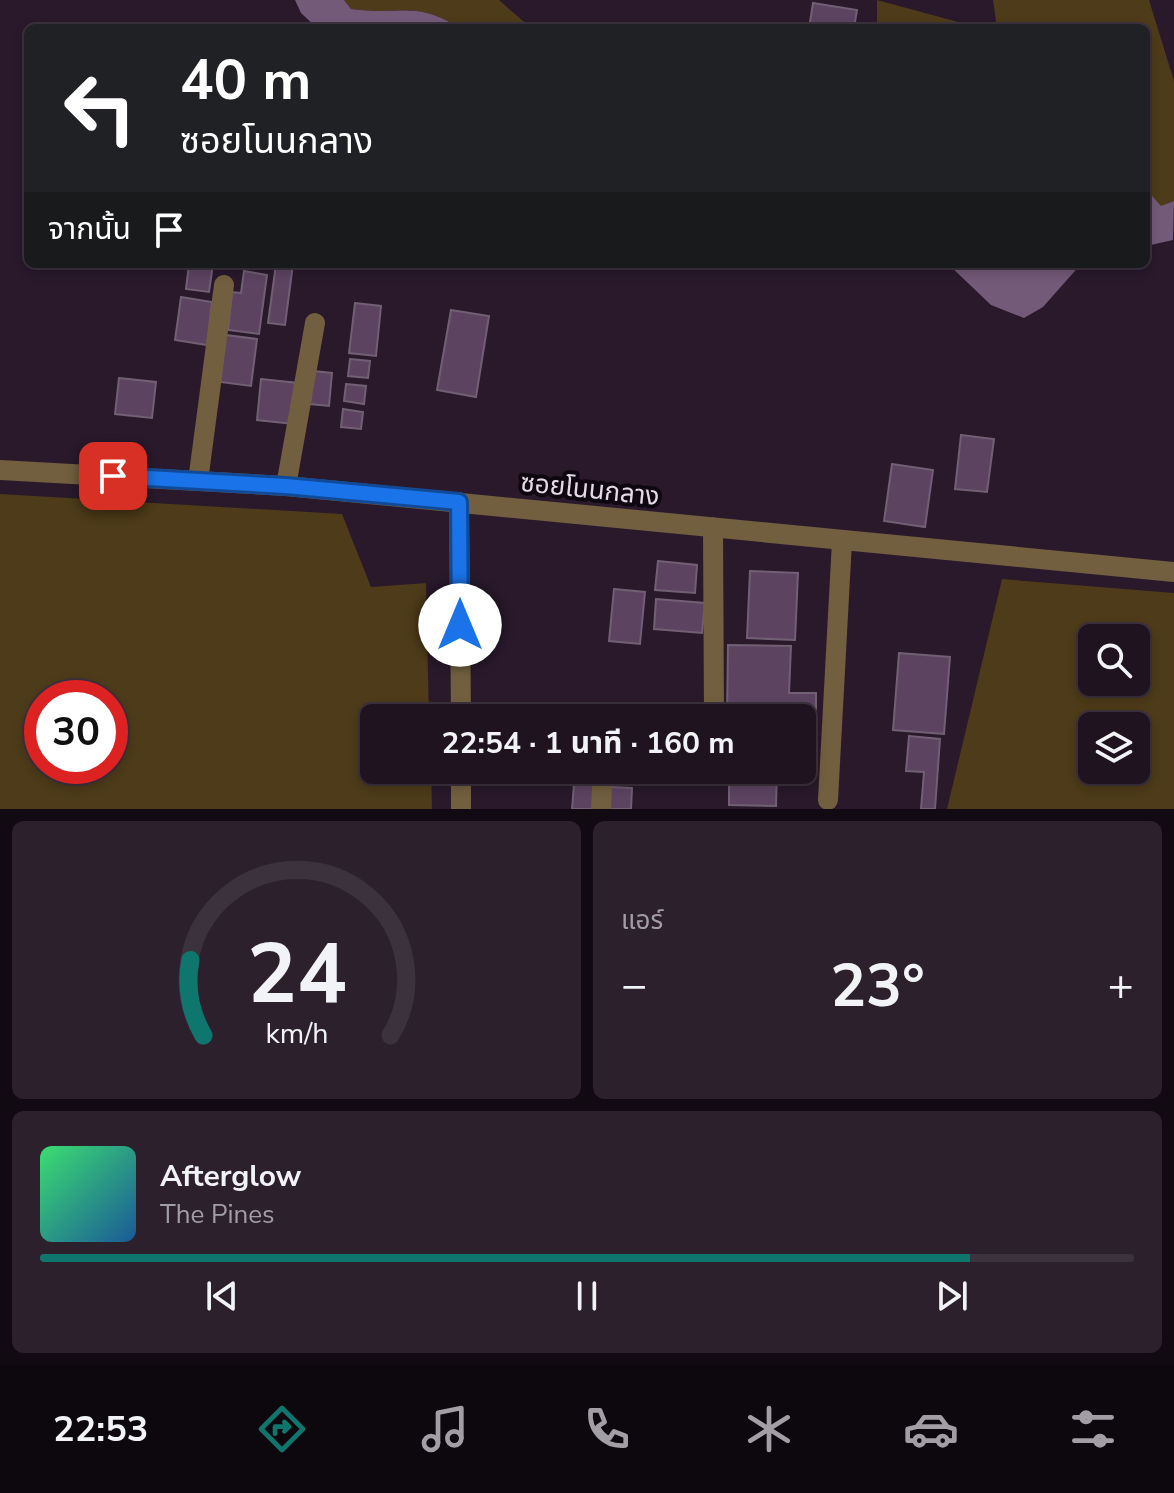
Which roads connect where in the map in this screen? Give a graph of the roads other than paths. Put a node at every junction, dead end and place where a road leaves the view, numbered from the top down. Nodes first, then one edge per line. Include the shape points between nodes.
1 (224, 285) dead end
2 (315, 323) dead end
3 (0, 470) edge
4 (198, 481) junction
5 (286, 486) junction
6 (459, 502) junction
7 (713, 527) junction
8 (842, 541) junction
9 (1174, 572) edge
10 (461, 704) edge
11 (714, 704) edge
12 (461, 784) edge
13 (602, 787) dead end
14 (828, 800) dead end
15 (461, 809) edge
16 (601, 809) edge

1 - 4 street
2 - 5 street
3 - 4 street, ซอยโนนกลาง
4 - 5 street, ซอยโนนกลาง
5 - 6 street, ซอยโนนกลาง
6 - 7 street, ซอยโนนกลาง
6 - 10 street
7 - 8 street, ซอยโนนกลาง
7 - 11 street
8 - 9 street, ซอยโนนกลาง
8 - 14 street
12 - 15 street
13 - 16 street

